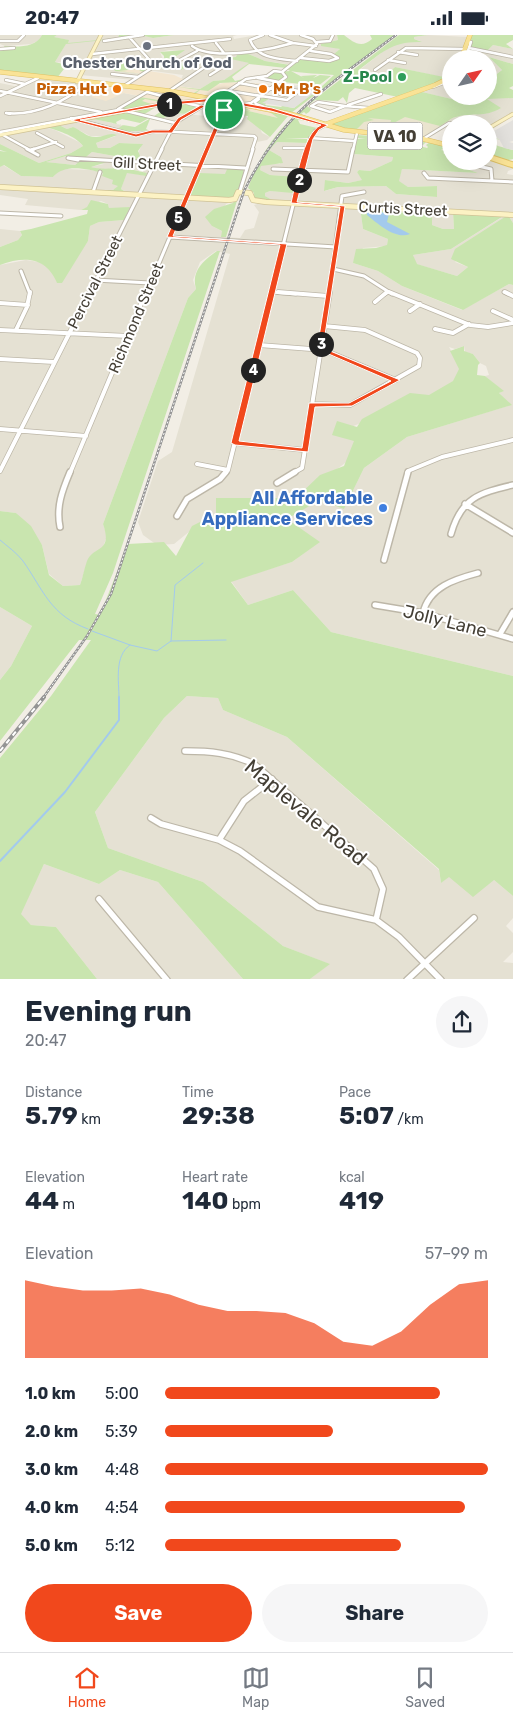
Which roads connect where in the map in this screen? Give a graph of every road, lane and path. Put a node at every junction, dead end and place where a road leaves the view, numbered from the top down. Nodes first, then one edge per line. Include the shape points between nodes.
1 (24, 35) edge
2 (101, 35) edge
3 (143, 35) edge
4 (263, 35) edge
5 (270, 35) edge
6 (303, 35) edge
7 (333, 35) edge
8 (470, 35) edge
9 (130, 38) junction
10 (230, 39) dead end
11 (3, 41) edge
12 (104, 41) dead end
13 (316, 42) junction
14 (216, 43) dead end
15 (293, 43) junction
16 (192, 46) dead end
17 (316, 46) junction
18 (14, 48) dead end
19 (2, 49) edge
20 (140, 49) junction
21 (256, 49) junction
22 (467, 49) junction
23 (197, 51) junction
24 (311, 51) junction
25 (398, 52) junction
26 (224, 53) junction
27 (92, 54) junction
28 (417, 55) dead end
29 (513, 57) edge
30 (301, 58) junction
31 (388, 60) junction
32 (178, 61) dead end
33 (297, 61) junction
34 (405, 63) dead end
35 (375, 70) dead end
36 (1, 72) edge
37 (281, 72) junction
38 (112, 74) dead end
39 (15, 75) junction
40 (210, 75) dead end
41 (269, 75) junction
42 (139, 77) junction
43 (38, 78) junction
44 (252, 78) junction
45 (269, 80) junction
46 (76, 82) junction
47 (280, 82) junction
48 (88, 83) junction
49 (239, 83) junction
50 (442, 83) edge
51 (26, 84) junction
52 (124, 86) junction
53 (270, 89) junction
54 (0, 91) edge
55 (170, 91) junction
56 (229, 91) junction
57 (284, 91) junction
58 (8, 93) junction
59 (381, 94) dead end
60 (0, 96) edge
61 (162, 96) junction
62 (262, 96) junction
63 (292, 96) junction
64 (216, 99) junction
65 (203, 101) junction
66 (187, 102) junction
67 (57, 103) junction
68 (246, 105) junction
69 (346, 106) junction
70 (367, 109) junction
71 (120, 110) junction
72 (224, 110) junction
73 (272, 110) junction
74 (330, 112) junction
75 (104, 113) junction
76 (10, 114) dead end
77 (513, 114) edge
78 (336, 115) dead end
79 (72, 119) junction
80 (175, 123) junction
81 (497, 123) edge
82 (325, 125) junction
83 (442, 127) edge
84 (170, 132) junction
85 (37, 133) dead end
86 (357, 133) junction
87 (0, 134) edge
88 (214, 134) junction
89 (310, 139) junction
90 (423, 139) junction
91 (354, 141) junction
92 (56, 142) junction
93 (442, 144) edge
94 (63, 147) dead end
95 (284, 148) dead end
96 (307, 148) junction
97 (31, 150) junction
98 (38, 155) dead end
99 (78, 160) dead end
100 (497, 160) edge
101 (154, 164) junction
102 (513, 165) edge
103 (200, 166) junction
104 (245, 168) junction
105 (273, 169) dead end
106 (490, 170) edge
107 (301, 171) junction
108 (100, 172) dead end
109 (424, 173) dead end
110 (492, 181) junction
111 (513, 182) edge
112 (0, 187) edge
113 (240, 191) junction
114 (92, 192) junction
115 (364, 192) dead end
116 (139, 195) junction
117 (187, 197) junction
118 (294, 203) junction
119 (342, 206) junction
120 (0, 213) edge
121 (511, 213) edge
122 (60, 216) dead end
123 (170, 237) junction
124 (284, 244) junction
125 (336, 247) junction
126 (333, 269) junction
127 (22, 271) dead end
128 (95, 280) junction
129 (150, 283) junction
130 (388, 292) junction
131 (504, 292) dead end
132 (272, 293) junction
133 (328, 296) junction
134 (513, 296) edge
135 (375, 302) dead end
136 (0, 303) edge
137 (420, 304) junction
138 (28, 305) junction
139 (410, 311) dead end
140 (494, 311) dead end
141 (513, 322) edge
142 (469, 324) junction
143 (324, 326) junction
144 (435, 329) dead end
145 (0, 330) edge
146 (16, 330) junction
147 (69, 332) junction
148 (128, 336) junction
149 (259, 345) junction
150 (320, 349) junction
151 (0, 359) edge
152 (54, 362) junction
153 (396, 380) junction
154 (312, 404) junction
155 (0, 429) edge
156 (20, 431) junction
157 (86, 436) junction
158 (512, 441) edge
159 (235, 443) junction
160 (305, 450) junction
161 (197, 464) dead end
162 (228, 470) junction
163 (0, 471) edge
164 (277, 483) dead end
165 (513, 485) edge
166 (465, 504) junction
167 (177, 516) dead end
168 (60, 527) dead end
169 (451, 533) dead end
170 (513, 533) edge
171 (384, 560) dead end
172 (478, 573) dead end
173 (376, 605) dead end
174 (513, 612) edge
175 (423, 613) junction
176 (500, 634) junction
177 (513, 639) edge
178 (185, 751) dead end
179 (272, 779) junction
180 (151, 818) dead end
181 (218, 840) junction
182 (99, 899) dead end
183 (474, 918) dead end
184 (376, 920) junction
185 (426, 963) junction
186 (167, 979) edge
187 (407, 979) edge
188 (440, 979) edge

1 - 11 street via 21,39
2 - 27 street
3 - 9 street
4 - 21 street via 250,40
5 - 15 street
6 - 13 street
7 - 13 street via 330,41
8 - 22 main road
9 - 12 street
9 - 20 street
10 - 20 street
11 - 19 street
13 - 17 street
14 - 26 street
15 - 17 street
15 - 21 street
16 - 23 street
17 - 24 street
18 - 19 street
20 - 27 street
20 - 42 street via 155,66
21 - 26 street
21 - 33 street via 269,56
22 - 25 street via 417,47
22 - 29 street
23 - 26 street
23 - 32 street
24 - 30 street
24 - 30 street via 331,53 338,58 329,61
25 - 28 street
25 - 31 street
27 - 46 street
30 - 33 street
31 - 34 street
31 - 35 street
33 - 37 street
36 - 39 main road, VA 10
37 - 41 street
37 - 47 street via 287,76
38 - 42 street
39 - 43 main road, VA 10
39 - 51 street via 6,80
40 - 55 street via 229,63 210,63
41 - 44 street
41 - 45 street via 265,78
42 - 52 street
43 - 46 main road, VA 10
43 - 51 street
44 - 45 street
44 - 49 street
45 - 47 street
46 - 48 main road, VA 10
47 - 53 street
48 - 52 main road, VA 10
48 - 67 street
49 - 53 street
49 - 56 street
50 - 70 main road
51 - 58 street
52 - 55 main road, VA 10
53 - 57 street
53 - 62 street
54 - 58 street
55 - 61 street
55 - 65 main road, VA 10
56 - 62 street
56 - 64 street
57 - 63 street via 280,94
57 - 63 street via 299,91
58 - 60 street
58 - 67 street
59 - 69 street
61 - 66 street
61 - 71 street via 147,93
62 - 63 street via 287,100
62 - 68 street
62 - 73 street via 256,104
64 - 65 main road, VA 10
64 - 68 main road, VA 10
65 - 66 street
65 - 72 street
65 - 80 street, Percival Street
66 - 71 street
67 - 75 street
67 - 76 street via 43,109
68 - 72 street
68 - 73 main road, VA 10
69 - 70 street
69 - 74 street
69 - 74 street via 318,102 311,106
70 - 82 main road
71 - 75 street
71 - 79 street
71 - 80 street
72 - 88 street, Richmond Street
73 - 82 main road, VA 10, bridge
74 - 78 street
75 - 79 street
77 - 81 street
79 - 84 street via 135,135 152,131
79 - 87 street
80 - 84 street, Percival Street
82 - 86 main road, VA 10
82 - 89 street via 317,129
83 - 90 street
84 - 88 street
84 - 101 street, Percival Street
85 - 92 street
86 - 90 main road, VA 10
86 - 91 street
87 - 97 street
88 - 103 street, Richmond Street
88 - 104 street via 256,139
89 - 91 street
89 - 96 street
90 - 93 main road, VA 10
91 - 107 street via 350,171
92 - 94 street
92 - 97 street
95 - 96 street
96 - 107 street
97 - 98 street
99 - 101 street, Gill Street
100 - 102 main road
101 - 103 street, Gill Street
101 - 116 street, Percival Street
103 - 104 street, Gill Street
103 - 117 street, Richmond Street
104 - 113 street
105 - 107 street
106 - 110 street
107 - 118 street
108 - 114 street via 102,174
109 - 110 street via 428,178
110 - 111 street
112 - 114 street
113 - 117 street via 234,199
113 - 118 street, Curtis Street via 250,193 255,201
114 - 116 street
115 - 119 street via 342,195
116 - 117 street
116 - 128 street, Percival Street
117 - 123 street, Richmond Street
118 - 119 street, Curtis Street
118 - 124 street
119 - 121 street, Curtis Street
119 - 125 street
120 - 122 street
123 - 124 street
123 - 129 street, Richmond Street
124 - 125 street
124 - 132 street
125 - 126 street
126 - 130 street via 364,276
126 - 133 street
127 - 138 street via 31,287
128 - 129 street
128 - 147 street, Percival Street
129 - 148 street, Richmond Street
130 - 135 street
130 - 137 street
131 - 134 street
132 - 133 street
132 - 149 street
133 - 143 street
136 - 138 street
137 - 139 street
137 - 142 street
138 - 146 street
140 - 141 street
141 - 142 street via 488,327
142 - 144 street via 452,333
143 - 150 street
143 - 153 street via 365,331 417,353 419,366
145 - 146 street
146 - 147 street
147 - 148 street
147 - 152 street, Percival Street
148 - 157 street, Richmond Street
149 - 150 street
149 - 159 street
150 - 153 street
150 - 154 street
151 - 152 street
152 - 156 street, Percival Street
153 - 154 street via 350,405
154 - 160 street
155 - 156 street
156 - 157 street
156 - 163 street, Percival Street
157 - 168 street, Richmond Street via 60,496
158 - 171 street via 442,457 408,471
159 - 160 street
159 - 162 street
160 - 164 street via 302,468
161 - 162 street
162 - 167 street via 220,479 187,499
165 - 166 street via 477,495
166 - 169 street
166 - 170 street
172 - 175 street via 434,592
173 - 175 street, Jolly Lane
174 - 176 street
175 - 176 street, Jolly Lane
176 - 177 street, Jolly Lane
178 - 179 street, Maplevale Road via 236,755
179 - 181 street via 244,801
179 - 184 street, Maplevale Road via 374,869 383,889
180 - 181 street via 161,824
181 - 184 street via 240,851 318,907
182 - 186 street
183 - 185 street
184 - 185 street
185 - 187 street
185 - 188 street

